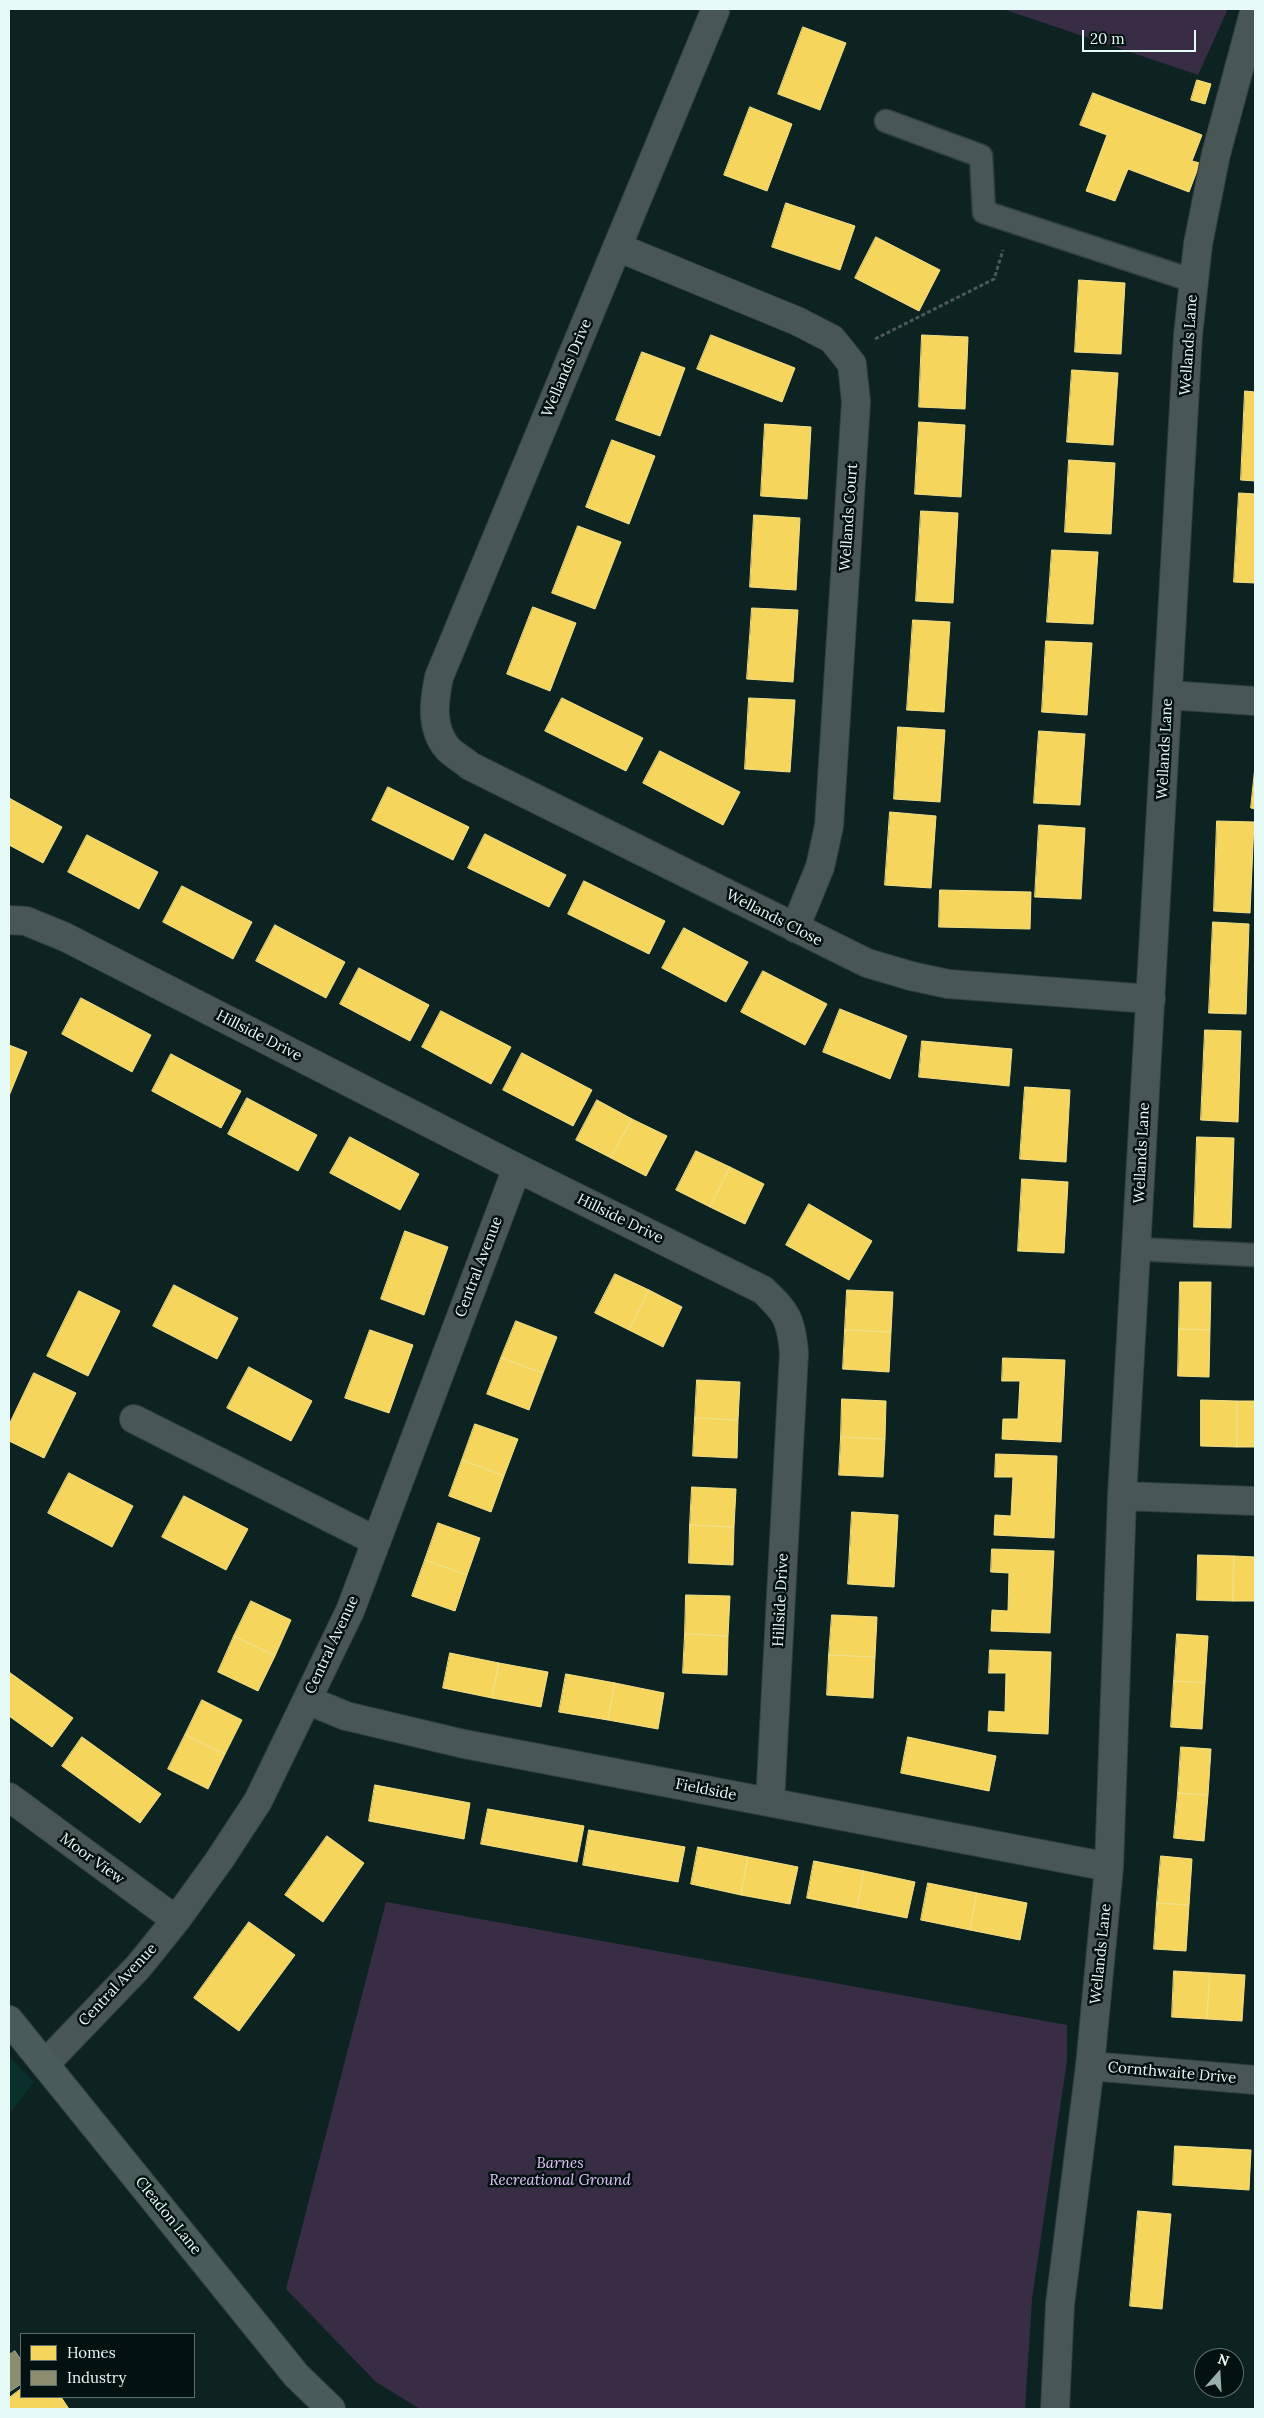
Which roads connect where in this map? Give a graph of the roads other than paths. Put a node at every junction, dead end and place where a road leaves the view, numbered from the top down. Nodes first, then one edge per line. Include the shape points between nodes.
1 (1255, 9) edge
2 (715, 11) dead end
3 (886, 121) dead end
4 (617, 247) junction
5 (1194, 281) junction
6 (1168, 695) junction
7 (1255, 701) edge
8 (437, 728) joint
9 (9, 920) edge
10 (795, 928) junction
11 (1151, 999) junction
12 (517, 1168) junction
13 (1136, 1249) junction
14 (1255, 1255) edge
15 (134, 1419) dead end
16 (1122, 1496) junction
17 (1255, 1501) edge
18 (376, 1541) junction
19 (307, 1700) junction
20 (9, 1797) edge
21 (770, 1802) junction
22 (1109, 1867) junction
23 (176, 1920) junction
24 (11, 2025) edge
25 (46, 2063) junction
26 (1090, 2066) junction
27 (1255, 2080) edge
28 (331, 2409) edge
29 (1055, 2409) edge

1 - 5 street, Wellands Lane via 1216,154
2 - 4 street, Wellands Drive
3 - 5 lane via 981,156 984,212
4 - 8 street, Wellands Drive via 439,677 433,704
4 - 10 street, Wellands Court via 832,338 852,364 856,402 829,826 820,868
5 - 6 street, Wellands Lane via 1188,335
6 - 7 street
6 - 11 street, Wellands Lane
8 - 10 street, Wellands Close via 448,749 470,766
9 - 12 street, Hillside Drive via 26,922 65,937
10 - 11 street, Wellands Close via 867,963 948,984
11 - 13 street, Wellands Lane
12 - 18 street, Central Avenue
12 - 21 street, Hillside Drive via 763,1290 784,1310 793,1334 794,1353
13 - 14 lane
13 - 16 street, Wellands Lane
15 - 18 street
16 - 17 street
16 - 22 street, Wellands Lane
18 - 19 street, Central Avenue via 350,1611
19 - 21 street, Fieldside via 346,1716 464,1744
19 - 23 street, Central Avenue via 258,1801
20 - 23 street, Moor View
21 - 22 street, Fieldside
22 - 26 street, Wellands Lane
23 - 25 street, Central Avenue via 139,1966
24 - 25 street, Cleadon Lane
25 - 28 street, Cleadon Lane via 296,2375
26 - 27 street, Cornthwaite Drive
26 - 29 street, Wellands Lane via 1060,2304

